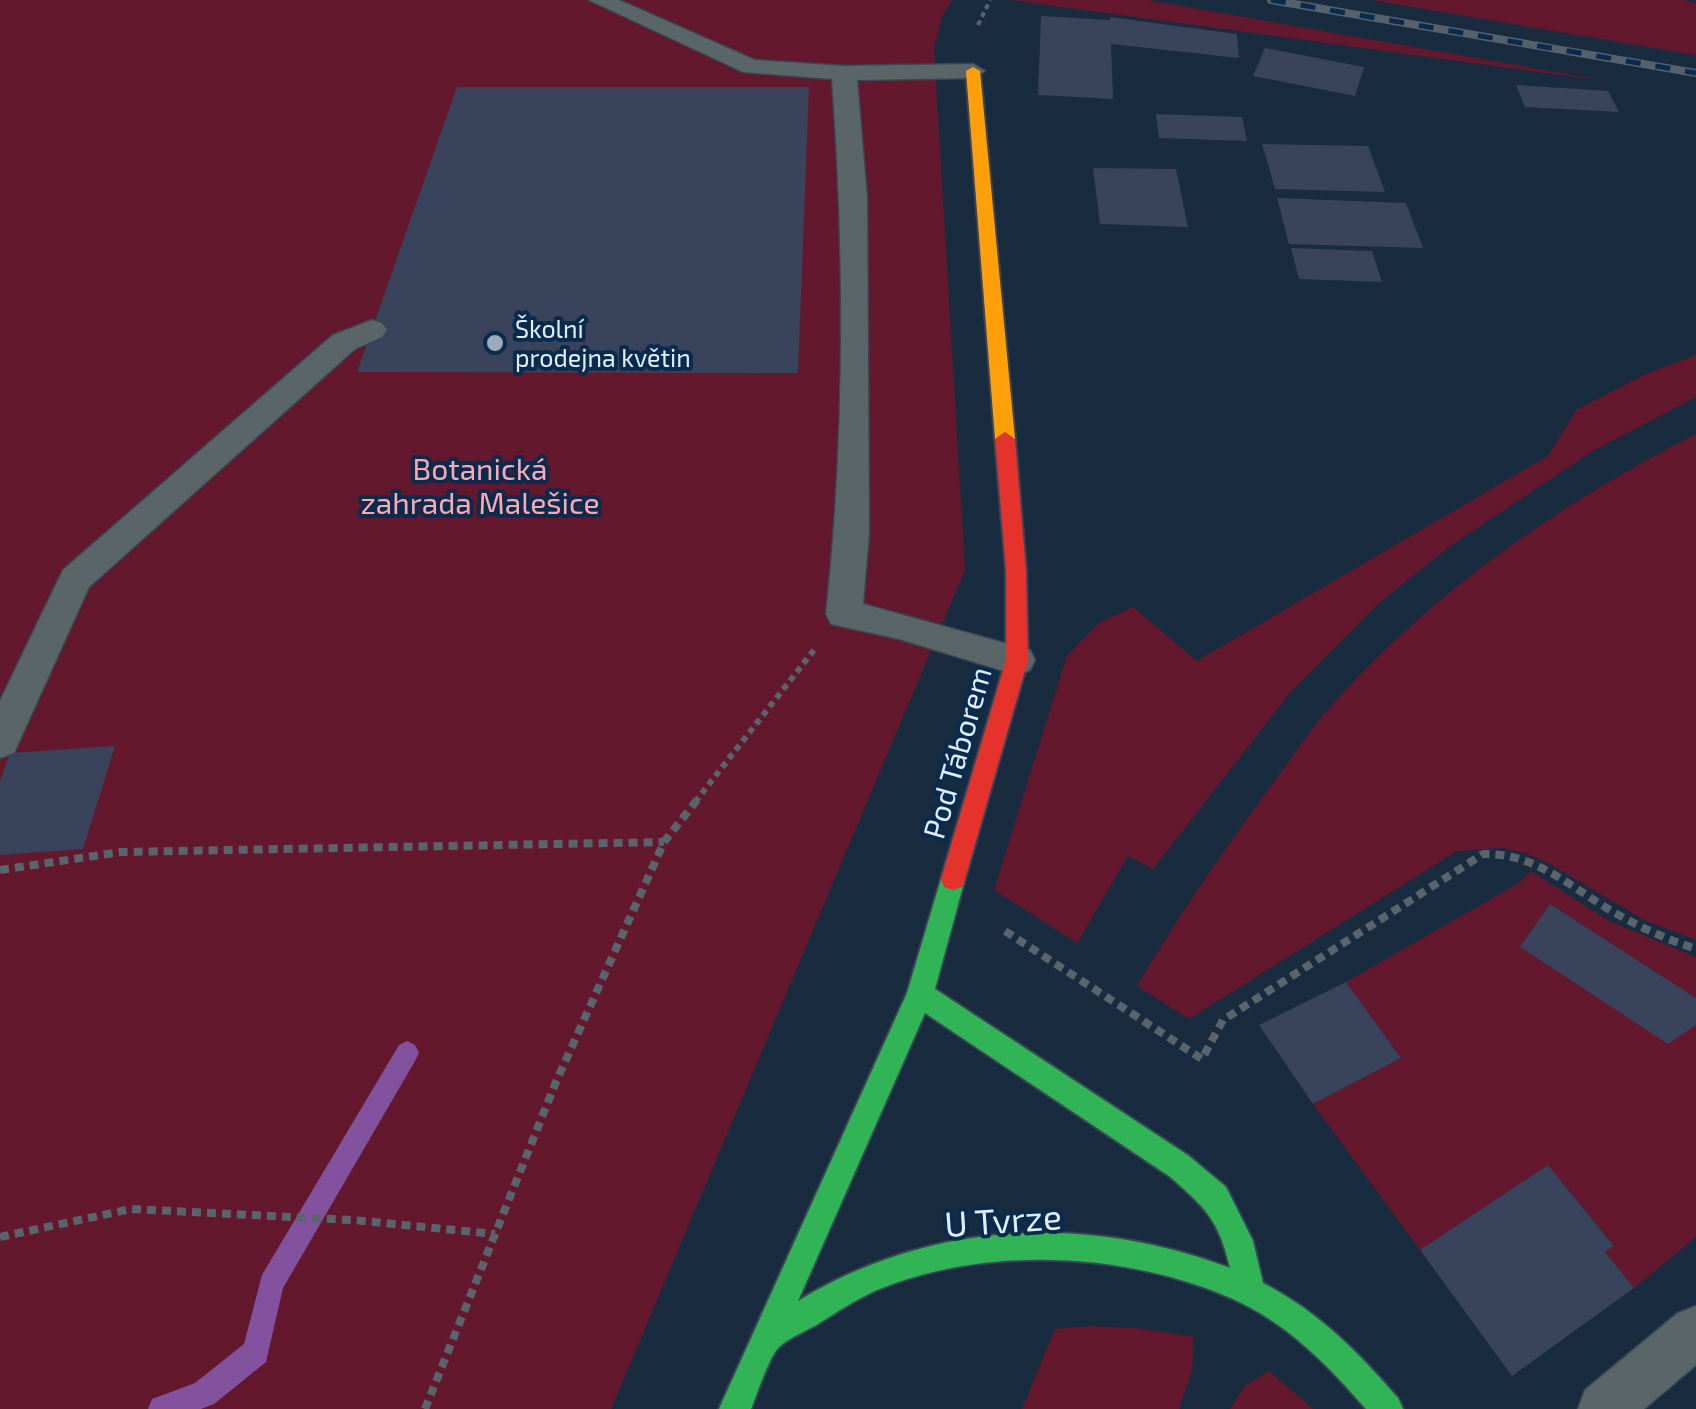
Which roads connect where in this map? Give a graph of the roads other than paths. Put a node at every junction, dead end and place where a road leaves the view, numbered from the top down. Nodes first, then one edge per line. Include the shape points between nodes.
1 (600, 0) edge
2 (973, 71) joint
3 (844, 73) junction
4 (372, 330) dead end
5 (1016, 660) junction
6 (0, 742) edge
7 (920, 994) junction
8 (1250, 1292) junction
9 (1696, 1331) edge
10 (772, 1335) junction
11 (735, 1409) edge
12 (1387, 1409) edge
13 (1604, 1409) edge

1 - 3 lane via 751,67
2 - 3 lane
2 - 5 street, Pod Táborem via 1016,572
3 - 5 lane via 854,198 852,533 844,614
4 - 6 lane via 344,342 75,580
5 - 7 street, Pod Táborem
7 - 8 street via 1216,1197 1238,1241
7 - 10 street, Pod Táborem
8 - 10 street, U Tvrze via 1126,1254 988,1251 877,1276
8 - 12 street, U Tvrze via 1321,1336
9 - 13 lane
10 - 11 street, Pod Táborem

